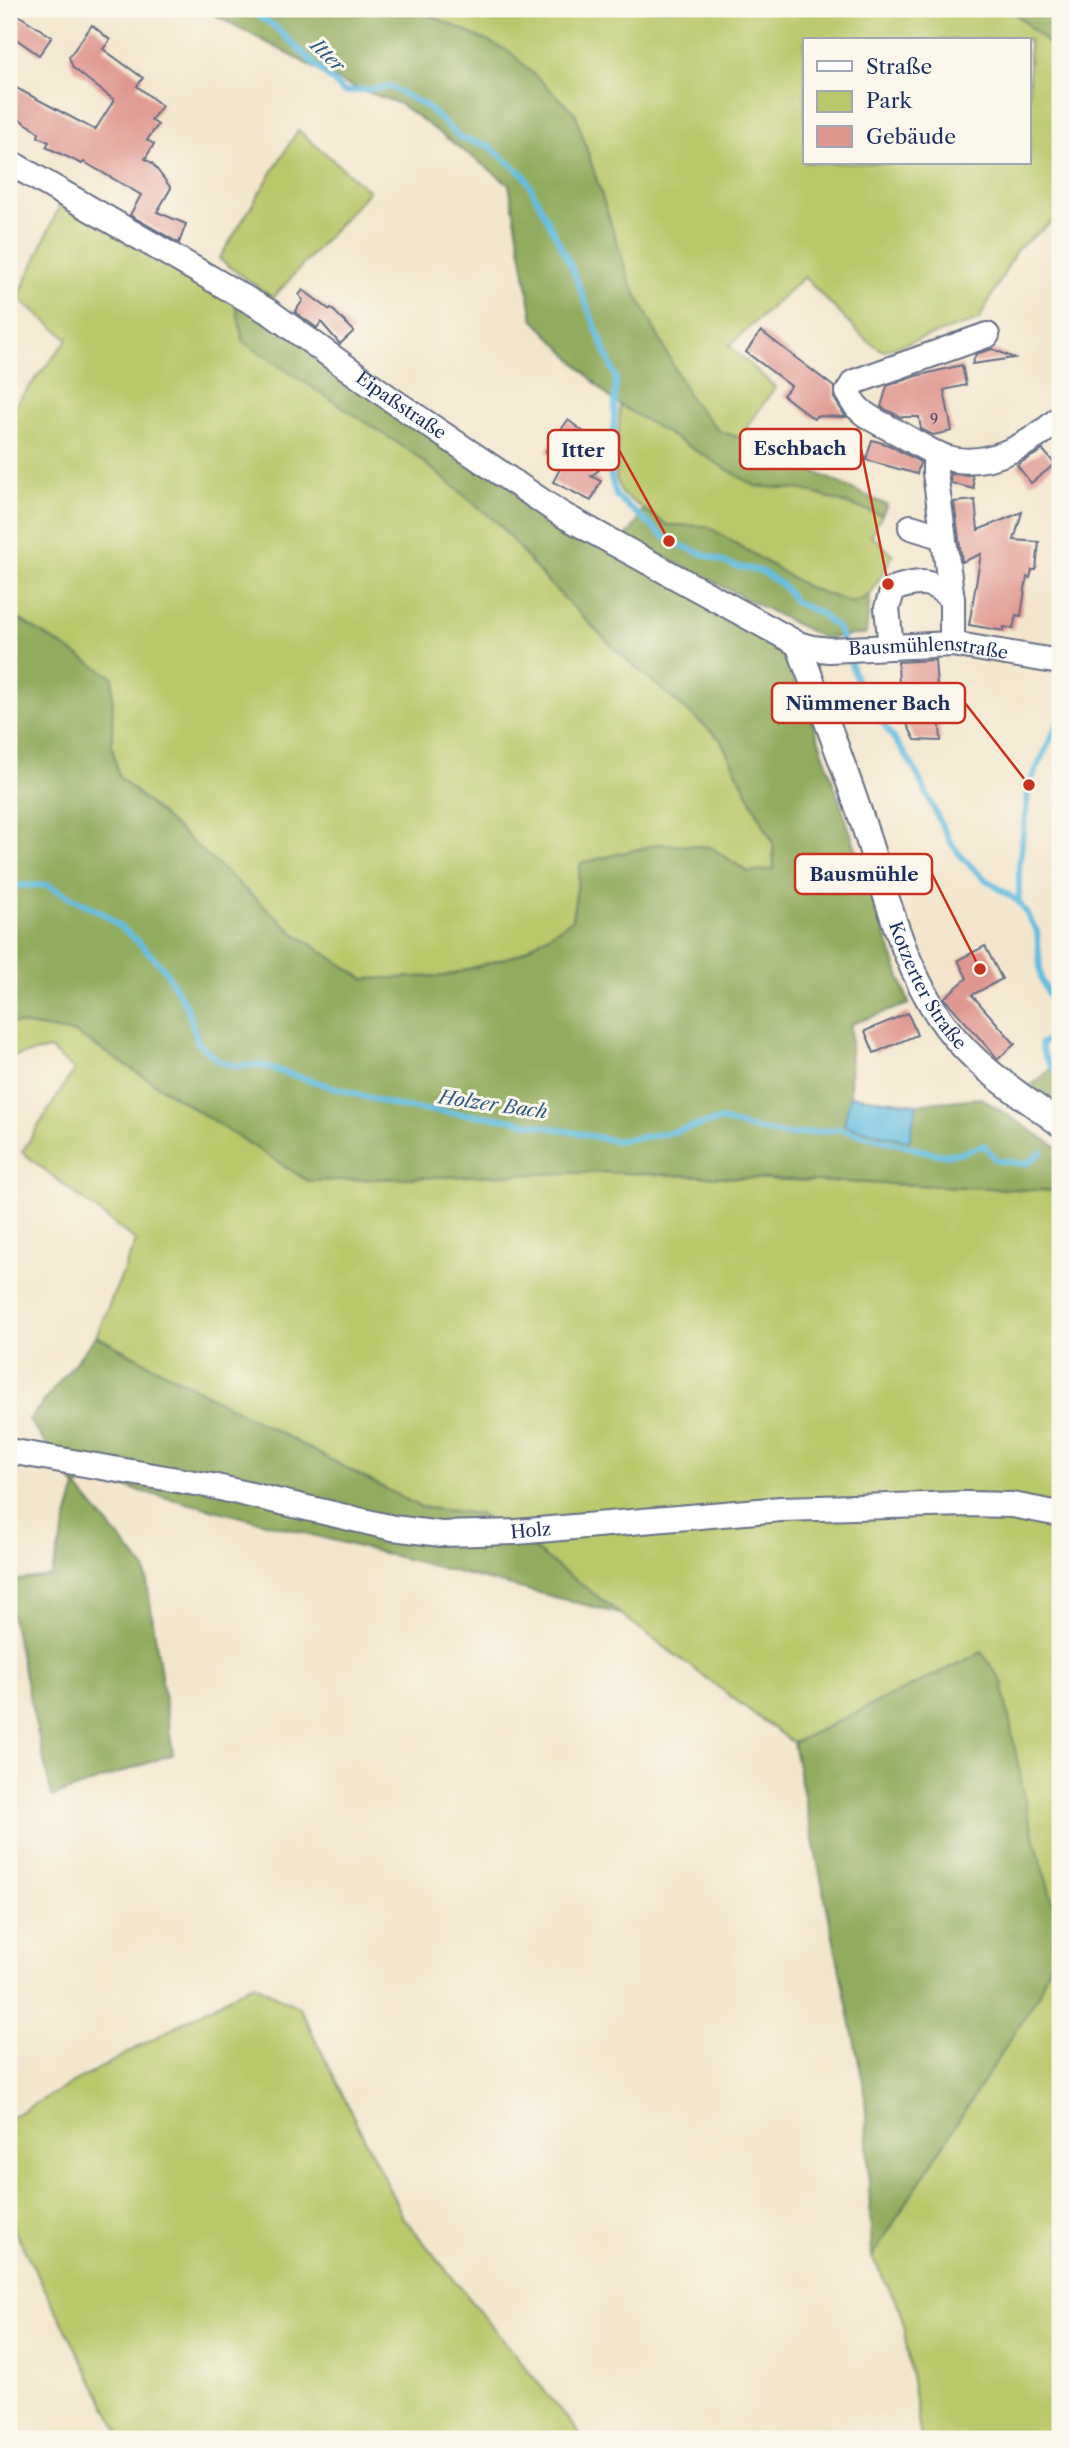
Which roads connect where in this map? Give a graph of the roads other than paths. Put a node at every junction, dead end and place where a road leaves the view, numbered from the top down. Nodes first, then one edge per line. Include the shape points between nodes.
1 (9, 162) edge
2 (987, 335) dead end
3 (1060, 418) edge
4 (938, 454) junction
5 (911, 527) dead end
6 (943, 537) junction
7 (952, 599) junction
8 (798, 643) junction
9 (952, 644) junction
10 (891, 647) junction
11 (1060, 662) edge
12 (1060, 1124) edge
13 (9, 1451) edge
14 (1060, 1514) edge

1 - 8 street, Eipaßstraße via 271,313 561,514
2 - 4 street via 854,382 848,393 861,411
3 - 4 street via 1006,454 957,460
4 - 6 street via 935,473
5 - 6 street
6 - 7 street
7 - 9 street
7 - 10 street via 927,582 893,589 887,608
8 - 10 street, Bausmühlenstraße via 829,650
8 - 12 street, Kotzerter Straße via 893,916 929,1000 973,1058
9 - 10 street, Bausmühlenstraße
9 - 11 street, Bausmühlenstraße
13 - 14 street, Holz via 212,1486 393,1528 441,1534 516,1532 781,1509 965,1504 1012,1505

